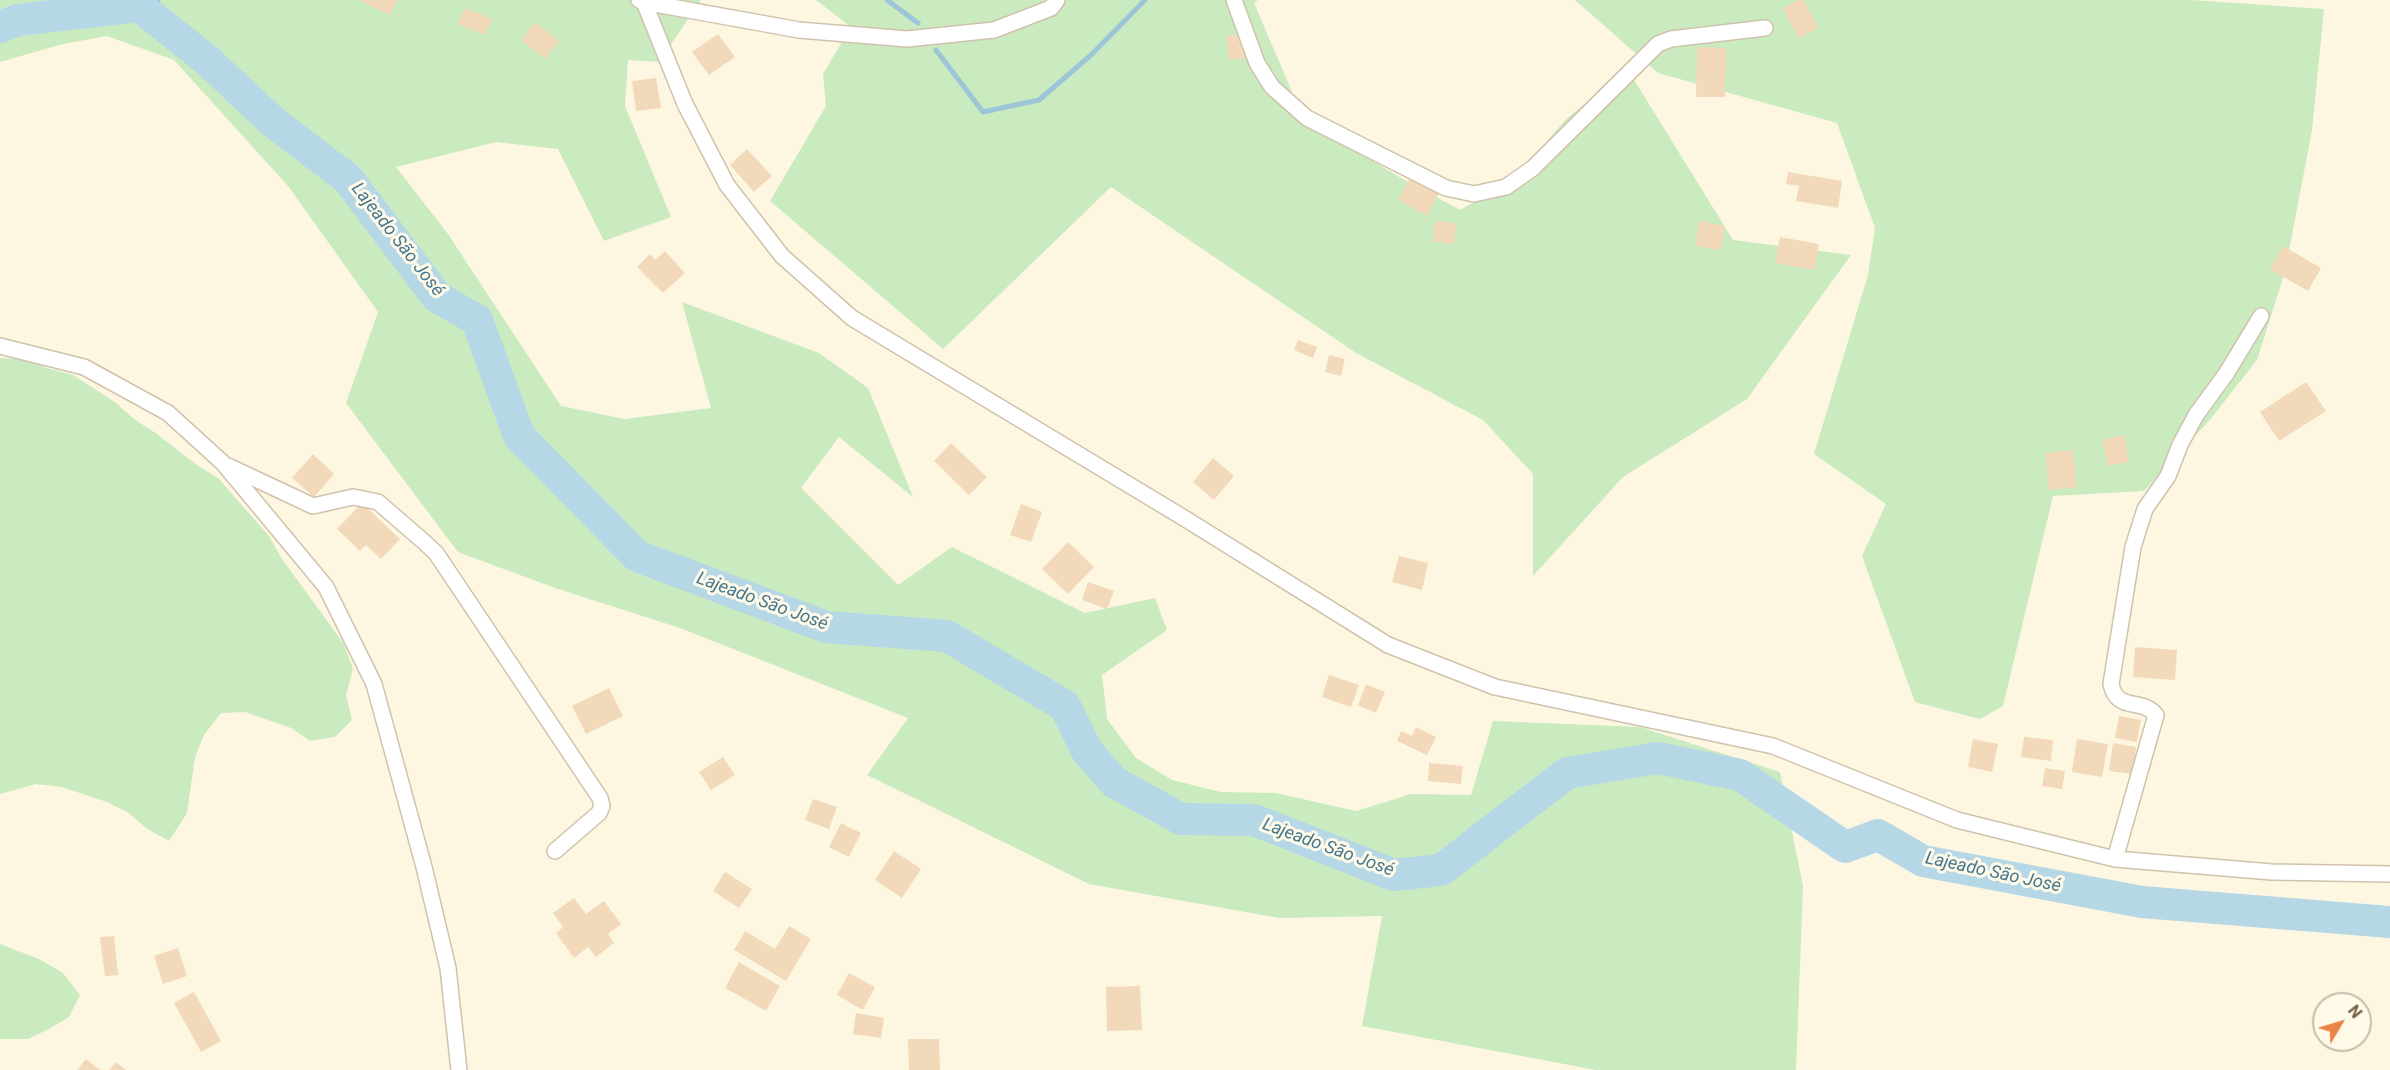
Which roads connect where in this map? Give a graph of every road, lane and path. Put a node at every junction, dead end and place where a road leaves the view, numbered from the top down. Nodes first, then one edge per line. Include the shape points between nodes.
1 (1057, 0) edge
2 (1234, 0) edge
3 (641, 1) edge
4 (1765, 28) dead end
5 (2261, 316) dead end
6 (0, 346) edge
7 (223, 464) junction
8 (555, 850) dead end
9 (2115, 859) junction
10 (2390, 873) edge
11 (459, 1070) edge

1 - 3 street via 1051,8 994,30 907,39 799,30
2 - 4 street via 1257,63 1272,87 1307,118 1446,188 1474,195 1506,187 1533,168 1658,44 1671,39
3 - 9 street via 685,104 727,185 782,256 852,318 1388,645 1495,687 1773,746 1957,820
5 - 9 street via 2196,415 2168,476 2145,509 2133,548 2111,684 2119,701 2156,715
6 - 7 street via 84,367 168,413
7 - 8 street via 313,506 352,496 378,502 436,553 600,798 602,806 598,813
7 - 11 street via 326,586 374,684 448,968
9 - 10 street via 2272,872

